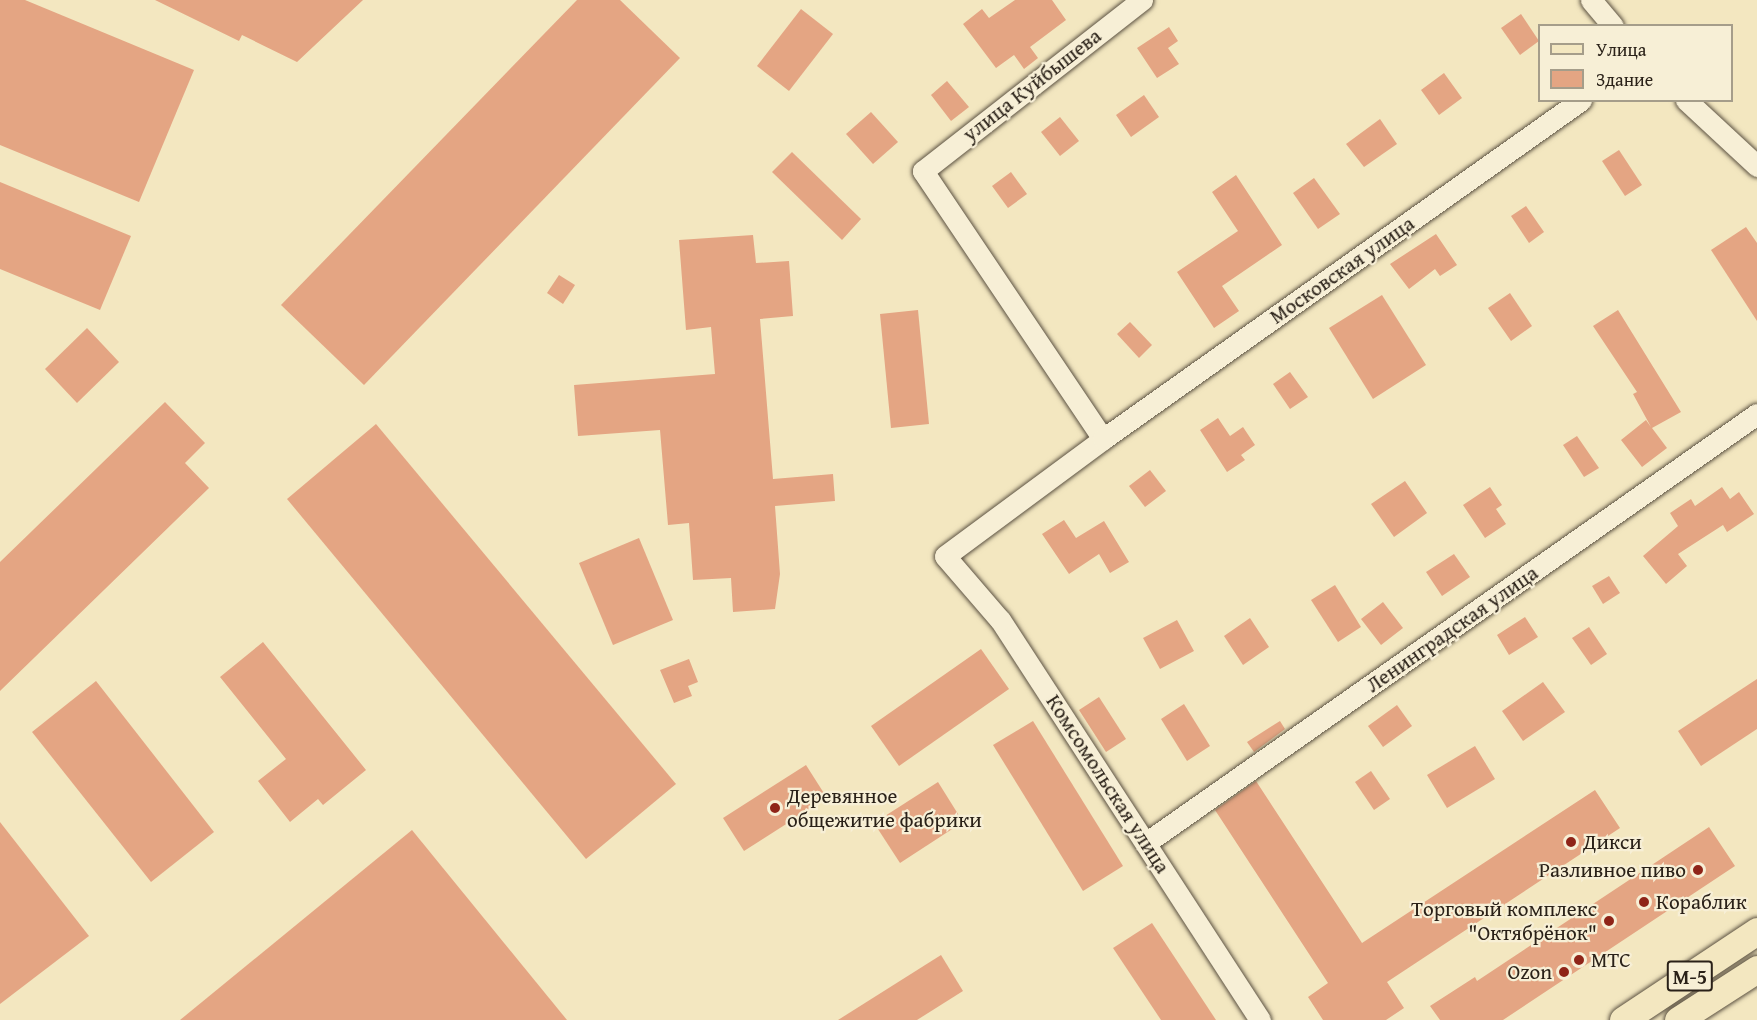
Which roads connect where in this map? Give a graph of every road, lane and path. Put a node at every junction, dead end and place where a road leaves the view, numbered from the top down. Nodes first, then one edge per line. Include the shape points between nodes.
1 (1142, 0) edge
2 (1591, 0) edge
3 (1611, 24) edge
4 (1578, 102) edge
5 (1688, 102) edge
6 (1757, 166) edge
7 (1757, 414) edge
8 (1103, 438) junction
9 (945, 556) joint
10 (1147, 842) junction
11 (1757, 931) edge
12 (1757, 969) edge
13 (1260, 1020) edge
14 (1623, 1020) edge
15 (1678, 1020) edge

1 - 8 street, улица Куйбышева via 923,171
2 - 3 street
4 - 8 street, Московская улица
5 - 6 street
7 - 10 street, Ленинградская улица
8 - 9 street, Московская улица
9 - 10 street, Комсомольская улица via 1000,620
10 - 13 street, Комсомольская улица
11 - 14 main road, М-5
12 - 15 main road, М-5

